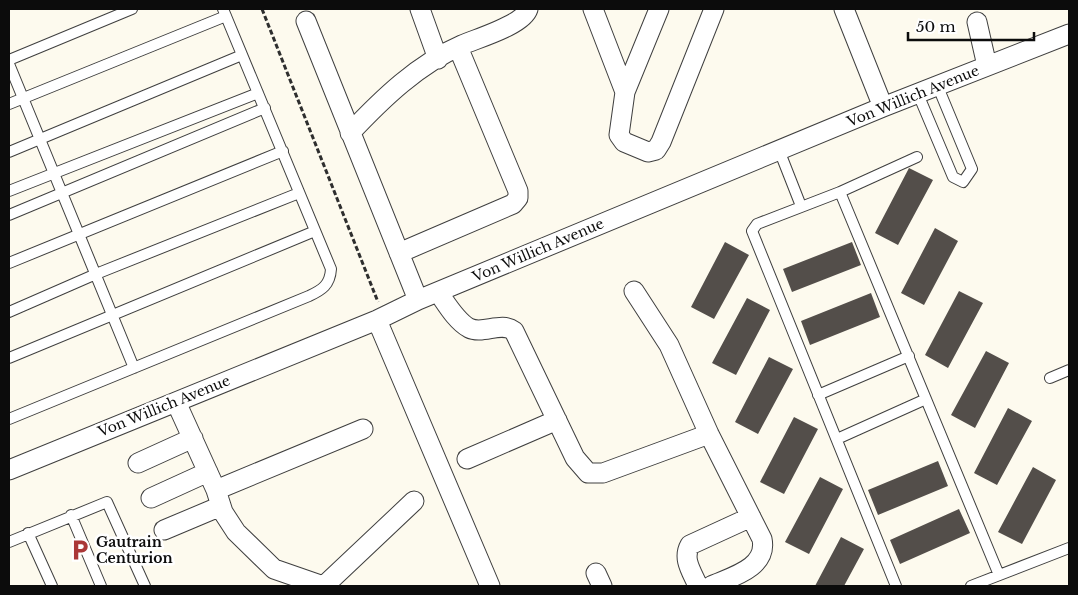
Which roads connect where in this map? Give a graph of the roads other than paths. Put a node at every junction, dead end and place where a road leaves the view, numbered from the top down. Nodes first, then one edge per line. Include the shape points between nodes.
1 (132, 9) edge
2 (420, 9) edge
3 (528, 9) edge
4 (593, 9) edge
5 (659, 9) edge
6 (714, 9) edge
7 (844, 9) edge
8 (225, 12) edge
9 (306, 21) dead end
10 (977, 22) dead end
11 (1069, 34) edge
12 (458, 47) junction
13 (242, 56) junction
14 (438, 59) junction
15 (9, 60) edge
16 (9, 64) edge
17 (987, 66) junction
18 (938, 87) junction
19 (625, 92) junction
20 (258, 93) junction
21 (918, 94) junction
22 (23, 98) junction
23 (9, 104) edge
24 (883, 107) junction
25 (265, 108) junction
26 (350, 133) junction
27 (39, 139) junction
28 (779, 150) junction
29 (9, 152) edge
30 (283, 152) junction
31 (917, 157) dead end
32 (53, 173) junction
33 (9, 191) edge
34 (840, 192) junction
35 (61, 193) junction
36 (299, 193) junction
37 (801, 206) junction
38 (9, 215) edge
39 (315, 231) junction
40 (79, 235) junction
41 (400, 253) junction
42 (9, 263) edge
43 (96, 274) junction
44 (634, 291) dead end
45 (438, 292) junction
46 (418, 300) junction
47 (9, 312) edge
48 (112, 314) junction
49 (380, 318) junction
50 (909, 356) junction
51 (9, 358) edge
52 (134, 368) junction
53 (1069, 370) edge
54 (1050, 378) dead end
55 (818, 395) junction
56 (926, 399) junction
57 (176, 402) junction
58 (9, 419) edge
59 (557, 420) junction
60 (363, 429) dead end
61 (709, 434) junction
62 (193, 438) junction
63 (837, 440) junction
64 (467, 459) dead end
65 (138, 463) dead end
66 (9, 470) edge
67 (208, 472) junction
68 (151, 498) dead end
69 (218, 498) junction
70 (414, 501) dead end
71 (71, 516) junction
72 (751, 517) junction
73 (164, 530) dead end
74 (28, 533) junction
75 (9, 542) edge
76 (1069, 548) edge
77 (1000, 575) junction
78 (52, 586) edge
79 (101, 586) edge
80 (145, 586) edge
81 (324, 586) edge
82 (490, 586) edge
83 (698, 586) edge
84 (711, 586) edge
85 (896, 586) edge
86 (971, 586) edge

1 - 15 lane
2 - 14 street
3 - 12 street via 520,20
4 - 19 street
5 - 19 street
6 - 19 street via 656,150 648,152 637,148 624,142 619,135
7 - 24 street
8 - 13 lane
8 - 22 lane
9 - 26 street
10 - 17 street
11 - 17 street, Von Willich Avenue
12 - 14 street
12 - 41 street via 518,191 518,200
13 - 20 lane
13 - 27 lane
14 - 26 street via 390,92
16 - 22 lane
17 - 18 street, Von Willich Avenue
18 - 21 street, Von Willich Avenue
18 - 21 lane via 972,169 963,182 953,178
20 - 25 lane
20 - 32 lane
21 - 24 street, Von Willich Avenue
22 - 23 lane
22 - 27 lane
24 - 28 street, Von Willich Avenue
25 - 30 lane
25 - 35 lane
26 - 41 street
27 - 29 lane
27 - 32 lane
28 - 37 lane
28 - 45 street, Von Willich Avenue
30 - 36 lane
30 - 40 lane
31 - 34 lane
32 - 33 lane
32 - 35 lane
34 - 37 lane
34 - 50 lane
35 - 38 lane
35 - 40 lane
36 - 39 lane
36 - 43 lane
37 - 55 lane via 757,224 752,231
39 - 48 lane
39 - 52 lane via 331,270 328,283 322,290
40 - 42 lane
40 - 43 lane
41 - 46 street
43 - 47 lane
43 - 48 lane
44 - 61 street via 669,345
45 - 46 street, Von Willich Avenue
45 - 59 street via 469,328 507,327 514,331
46 - 49 street, Von Willich Avenue
48 - 51 lane
48 - 52 lane
49 - 57 street, Von Willich Avenue
49 - 82 street
50 - 55 lane
50 - 56 lane
52 - 58 lane
53 - 54 lane
55 - 63 lane
56 - 63 lane
56 - 77 lane
57 - 62 street
57 - 66 street, Von Willich Avenue
59 - 61 street via 575,458 583,470 592,475
59 - 64 street
60 - 69 street
61 - 72 street
62 - 65 street
62 - 67 street
63 - 85 lane
67 - 68 street
67 - 69 street
69 - 73 street
69 - 81 street via 232,527 266,563 287,575
70 - 81 street
71 - 74 lane
71 - 79 lane
71 - 80 lane via 104,501 110,504
72 - 83 street via 690,545 686,559
72 - 84 street via 762,539 760,556 747,570
74 - 75 lane
74 - 78 lane
76 - 77 lane
77 - 86 lane

